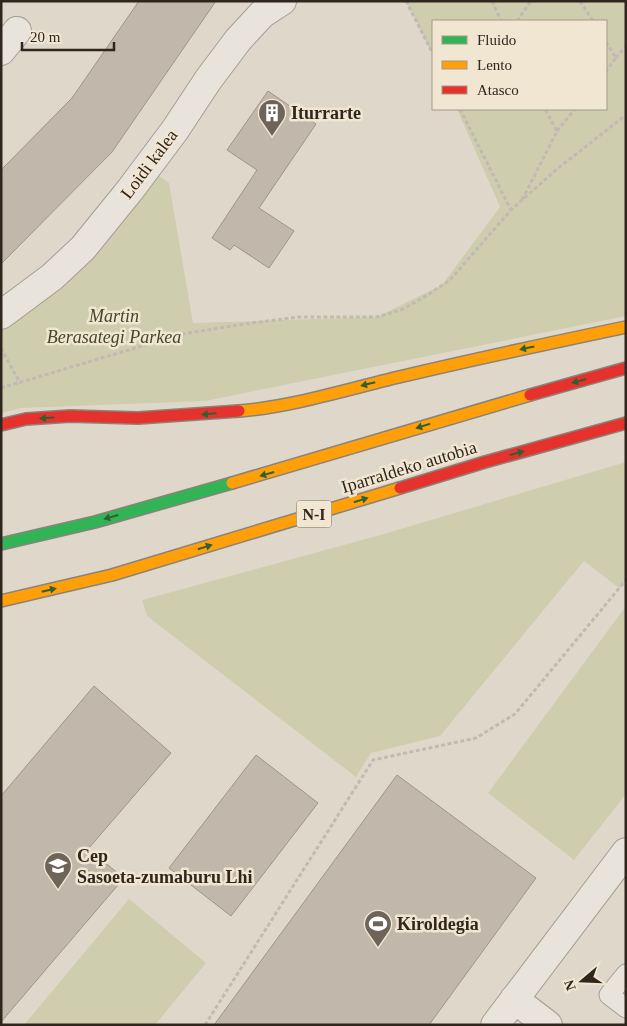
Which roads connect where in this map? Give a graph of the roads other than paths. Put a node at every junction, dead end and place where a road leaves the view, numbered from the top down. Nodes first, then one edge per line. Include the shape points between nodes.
1 (282, 1) edge
2 (1, 315) edge
3 (626, 326) edge
4 (626, 368) edge
5 (626, 423) edge
6 (1, 424) edge
7 (1, 544) edge
8 (1, 601) edge
9 (626, 852) edge
10 (626, 974) edge
11 (514, 999) junction
12 (626, 1008) edge
13 (495, 1025) edge
14 (548, 1025) edge

1 - 2 street, Loidi kalea via 262,14 238,40 170,138 83,248 52,277
3 -> 6 highway via 253,410 138,418 62,417
4 -> 7 highway, Iparraldeko autobia via 95,522
8 -> 5 highway, Iparraldeko autobia / N-I via 112,575 485,462
9 - 11 street
10 - 12 lane via 609,995
11 - 13 street
11 - 14 street

